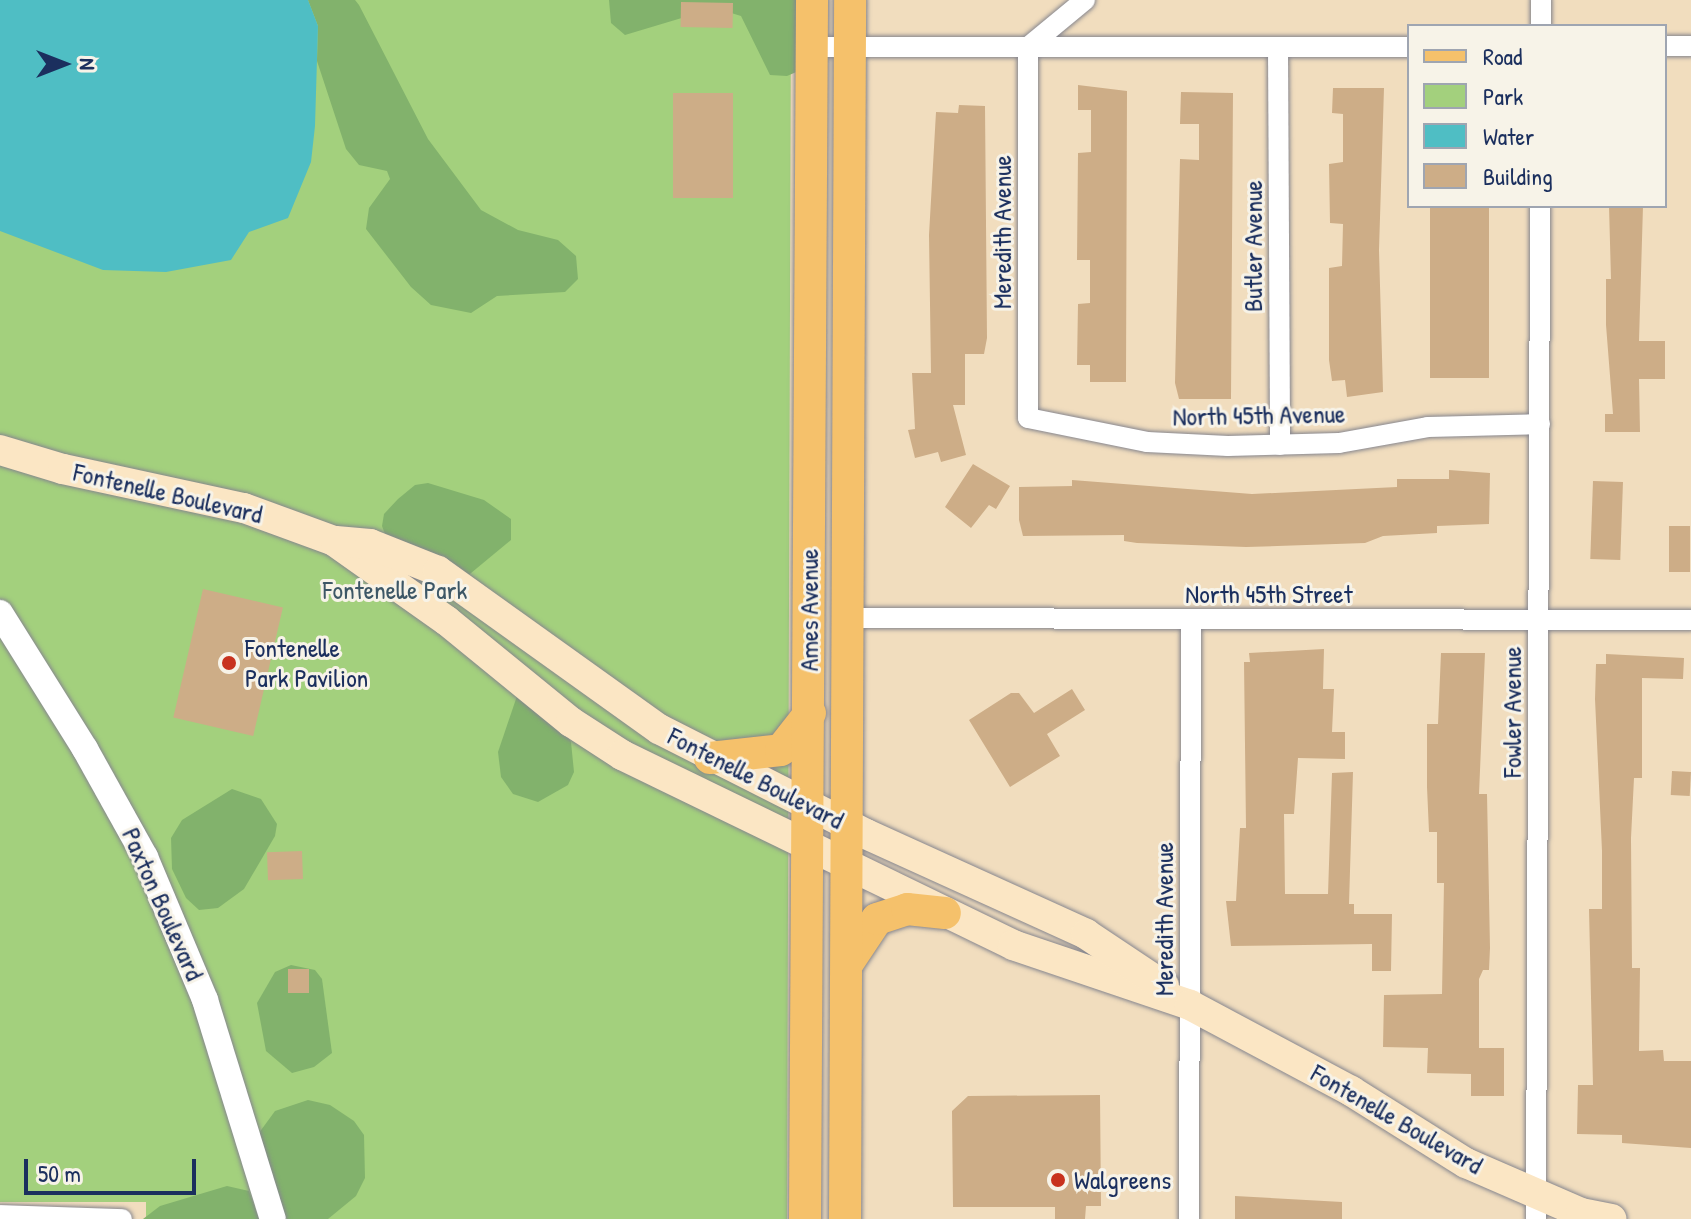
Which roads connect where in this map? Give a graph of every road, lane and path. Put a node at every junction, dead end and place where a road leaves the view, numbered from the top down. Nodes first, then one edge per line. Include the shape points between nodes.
1 (812, 0) edge
2 (850, 0) edge
3 (1085, 0) edge
4 (1541, 0) edge
5 (1541, 24) edge
6 (849, 46) junction
7 (1667, 46) edge
8 (1691, 46) edge
9 (812, 47) junction
10 (1028, 47) junction
11 (1278, 47) junction
12 (1407, 47) edge
13 (1540, 208) edge
14 (811, 277) junction
15 (1028, 418) joint
16 (1540, 424) junction
17 (1280, 445) junction
18 (0, 450) edge
19 (848, 500) junction
20 (334, 541) junction
21 (0, 613) edge
22 (847, 618) junction
23 (1191, 620) junction
24 (1539, 620) junction
25 (1691, 620) edge
26 (810, 713) junction
27 (710, 758) junction
28 (811, 807) junction
29 (846, 825) junction
30 (810, 849) junction
31 (846, 867) junction
32 (945, 913) junction
33 (846, 967) junction
34 (1190, 1005) junction
35 (1535, 1206) edge
36 (0, 1215) edge
37 (122, 1219) edge
38 (273, 1219) edge
39 (805, 1219) edge
40 (845, 1219) edge
41 (1189, 1219) edge
42 (1611, 1219) edge

1 - 9 main road, Ames Avenue
2 - 6 main road, Ames Avenue
3 - 10 street
4 - 5 street
6 - 9 street
6 - 10 street
6 - 19 main road, Ames Avenue
7 - 8 street
9 - 14 main road, Ames Avenue
10 - 11 street
10 - 15 street, Meredith Avenue
11 - 12 street
11 - 17 street, Butler Avenue
13 - 16 street, Fowler Avenue
14 - 19 main road via 828,293 833,317 835,437
14 - 26 main road, Ames Avenue
15 - 17 street, North 45th Avenue via 1147,442
16 - 17 street, North 45th Avenue via 1428,427 1339,443
16 - 24 street, Fowler Avenue
18 - 20 main road, Fontenelle Boulevard via 244,508
19 - 22 main road, Ames Avenue
20 - 27 main road, Fontenelle Boulevard via 370,544 438,571 621,705
20 - 30 main road, Fontenelle Boulevard via 447,621 571,722 622,755
21 - 38 street, Paxton Boulevard via 145,857 210,1013
22 - 23 street, North 45th Street
22 - 29 main road, Ames Avenue
23 - 24 street, North 45th Street
23 - 34 street, Meredith Avenue
24 - 25 street, North 45th Street
24 - 35 street, Fowler Avenue
26 - 27 main road via 781,750
26 - 28 main road, Ames Avenue
27 - 28 main road, Fontenelle Boulevard
28 - 29 main road, Fontenelle Boulevard
28 - 30 main road, Ames Avenue
29 - 31 main road, Ames Avenue
29 - 34 main road, Fontenelle Boulevard via 1086,934
30 - 31 main road, Fontenelle Boulevard
30 - 39 main road, Ames Avenue
31 - 32 main road, Fontenelle Boulevard
31 - 33 main road, Ames Avenue
32 - 33 main road via 907,909 877,919
32 - 34 main road, Fontenelle Boulevard via 1013,945
33 - 40 main road, Ames Avenue
34 - 35 main road, Fontenelle Boulevard via 1351,1091
34 - 41 street, Meredith Avenue
35 - 42 main road, Fontenelle Boulevard
36 - 37 street

